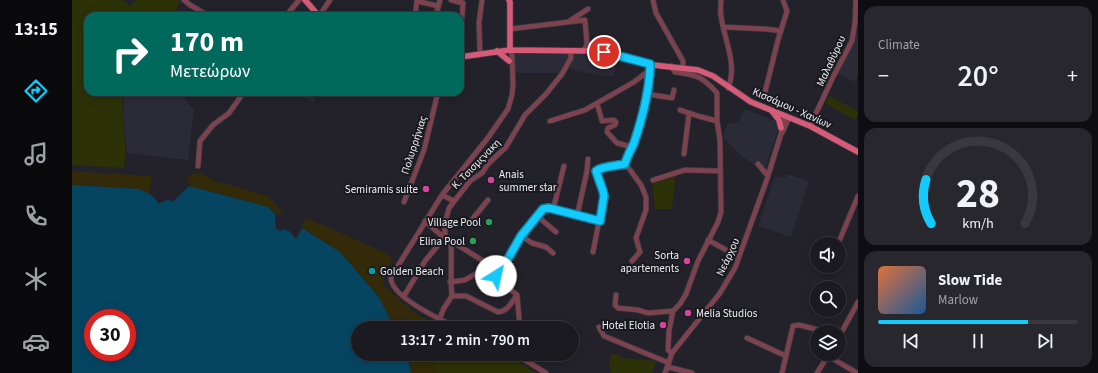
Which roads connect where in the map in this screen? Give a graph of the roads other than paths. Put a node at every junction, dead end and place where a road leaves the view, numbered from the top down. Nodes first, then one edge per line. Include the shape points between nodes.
1 (184, 0) edge
2 (299, 0) edge
3 (306, 0) edge
4 (330, 0) edge
5 (417, 0) edge
6 (440, 0) edge
7 (451, 0) edge
8 (482, 0) edge
9 (509, 0) edge
10 (653, 0) edge
11 (721, 0) edge
12 (783, 0) edge
13 (856, 0) edge
14 (438, 6) junction
15 (588, 9) dead end
16 (198, 12) edge
17 (289, 12) edge
18 (316, 12) edge
19 (322, 12) edge
20 (416, 12) edge
21 (437, 12) edge
22 (462, 12) edge
23 (570, 21) junction
24 (724, 27) junction
25 (510, 29) junction
26 (781, 31) junction
27 (587, 44) junction
28 (510, 50) junction
29 (570, 50) junction
30 (584, 50) junction
31 (497, 51) junction
32 (592, 51) junction
33 (480, 54) junction
34 (464, 56) edge
35 (509, 61) junction
36 (671, 66) junction
37 (650, 67) junction
38 (683, 68) junction
39 (512, 70) junction
40 (728, 88) junction
41 (674, 90) dead end
42 (765, 92) dead end
43 (647, 94) junction
44 (241, 96) edge
45 (437, 96) edge
46 (597, 103) junction
47 (680, 110) dead end
48 (772, 111) junction
49 (689, 113) junction
50 (788, 117) junction
51 (550, 121) dead end
52 (716, 121) junction
53 (810, 126) junction
54 (782, 130) junction
55 (632, 148) junction
56 (858, 152) edge
57 (684, 154) dead end
58 (588, 159) dead end
59 (772, 163) junction
60 (625, 164) junction
61 (198, 166) dead end
62 (564, 166) dead end
63 (720, 171) junction
64 (768, 176) junction
65 (653, 180) dead end
66 (442, 195) junction
67 (858, 196) edge
68 (488, 200) dead end
69 (454, 201) junction
70 (404, 202) dead end
71 (856, 207) edge
72 (553, 210) junction
73 (537, 216) junction
74 (577, 216) junction
75 (425, 221) junction
76 (600, 221) junction
77 (445, 224) junction
78 (556, 232) dead end
79 (521, 236) junction
80 (445, 237) junction
81 (841, 237) edge
82 (451, 240) junction
83 (708, 240) junction
84 (593, 252) dead end
85 (553, 253) dead end
86 (739, 257) junction
87 (632, 261) dead end
88 (488, 264) dead end
89 (478, 272) dead end
90 (450, 282) junction
91 (518, 295) junction
92 (616, 295) dead end
93 (404, 296) junction
94 (452, 296) junction
95 (858, 302) edge
96 (673, 311) junction
97 (439, 320) joint
98 (520, 321) edge
99 (845, 325) edge
100 (599, 327) dead end
101 (810, 328) edge
102 (747, 338) dead end
103 (672, 353) junction
104 (786, 356) junction
105 (527, 361) edge
106 (825, 361) edge
107 (838, 361) edge
108 (668, 365) junction
109 (546, 373) edge
110 (665, 373) edge
111 (692, 373) edge
112 (782, 373) edge
113 (818, 373) edge
114 (857, 373) edge

1 - 16 street
2 - 17 street
3 - 18 main road
4 - 19 street
5 - 14 street
5 - 20 street
6 - 14 street
7 - 22 street via 463,3
8 - 33 street via 479,23
9 - 25 main road
10 - 38 street via 657,17 683,61
11 - 24 street
12 - 26 street via 787,11
13 - 53 street, Μαλαθύρου via 852,41
14 - 21 street
15 - 23 street
23 - 25 street
23 - 27 street via 585,20
24 - 26 street
24 - 40 street via 732,80
25 - 28 main road
26 - 42 street
27 - 30 street
27 - 32 street
28 - 29 main road, Κισσάμου - Χανίων
28 - 31 main road, Κισσάμου - Χανίων
28 - 35 street via 507,54
28 - 39 street
29 - 30 main road, Κισσάμου - Χανίων
29 - 69 street, Κ. Τσισμςνακη via 571,58 562,74 525,115 506,147 482,173 470,181
30 - 32 main road, Κισσάμου - Χανίων
31 - 33 main road, Κισσάμου - Χανίων
31 - 35 main road
32 - 37 main road, Κισσάμου - Χανίων
33 - 34 main road, Κισσάμου - Χανίων
35 - 39 street
36 - 37 main road, Κισσάμου - Χανίων
36 - 38 main road, Κισσάμου - Χανίων
36 - 52 street via 675,72 701,78 717,93
37 - 43 street
37 - 46 street via 634,82
38 - 40 main road, Κισσάμου - Χανίων via 702,71
39 - 66 street via 512,95 506,113
40 - 48 main road, Κισσάμου - Χανίων
41 - 43 street via 672,98
43 - 55 street
44 - 61 street via 230,112 213,125 201,141
45 - 70 street, Πολυρρήνιας via 424,150
46 - 51 street via 585,110
46 - 55 street via 602,121 616,122 615,126 608,128 608,132 617,143
47 - 49 street
48 - 50 main road, Κισσάμου - Χανίων
48 - 54 main road via 779,120
49 - 52 street
49 - 57 street
50 - 53 main road, Κισσάμου - Χανίων
50 - 54 street, Νεάρχου via 783,121
52 - 63 street via 720,140
53 - 56 main road, Κισσάμου - Χανίων
54 - 59 street, Νεάρχου
55 - 60 street
58 - 74 street via 588,171
59 - 64 street, Νεάρχου
59 - 64 street via 766,166 758,164
60 - 76 street via 596,170 604,196
60 - 87 street via 641,185 646,197 646,210 636,238 640,252
62 - 72 street
63 - 65 street via 686,170
63 - 83 street via 721,212
64 - 86 street, Νεάρχου
66 - 69 street
66 - 75 street
67 - 71 street
68 - 77 street via 470,222
69 - 77 street, Κ. Τσισμςνακη via 449,208
71 - 81 street
72 - 73 street via 546,208
72 - 74 street
73 - 78 street
73 - 79 street
74 - 76 street
75 - 80 street
75 - 93 street via 391,277 392,285
76 - 84 street
77 - 80 street, Κ. Τσισμςνακη
79 - 85 street via 546,247
79 - 91 street via 496,275 496,278
80 - 82 street
80 - 93 street via 424,261
82 - 88 street
82 - 90 street
83 - 86 street
83 - 96 street via 686,294
86 - 103 street, Νεάρχου via 720,293
89 - 90 street via 465,280
90 - 94 street
91 - 94 street via 505,311 501,312 466,296
91 - 98 street
92 - 96 street via 618,308 648,312
93 - 97 street
94 - 97 street
95 - 99 street
96 - 103 street via 668,350
100 - 108 street via 604,336
101 - 104 street via 795,325
102 - 104 street
103 - 108 street, Νεάρχου
104 - 112 street
105 - 109 street
106 - 113 street
107 - 114 street
108 - 110 street, Νεάρχου
108 - 111 street

